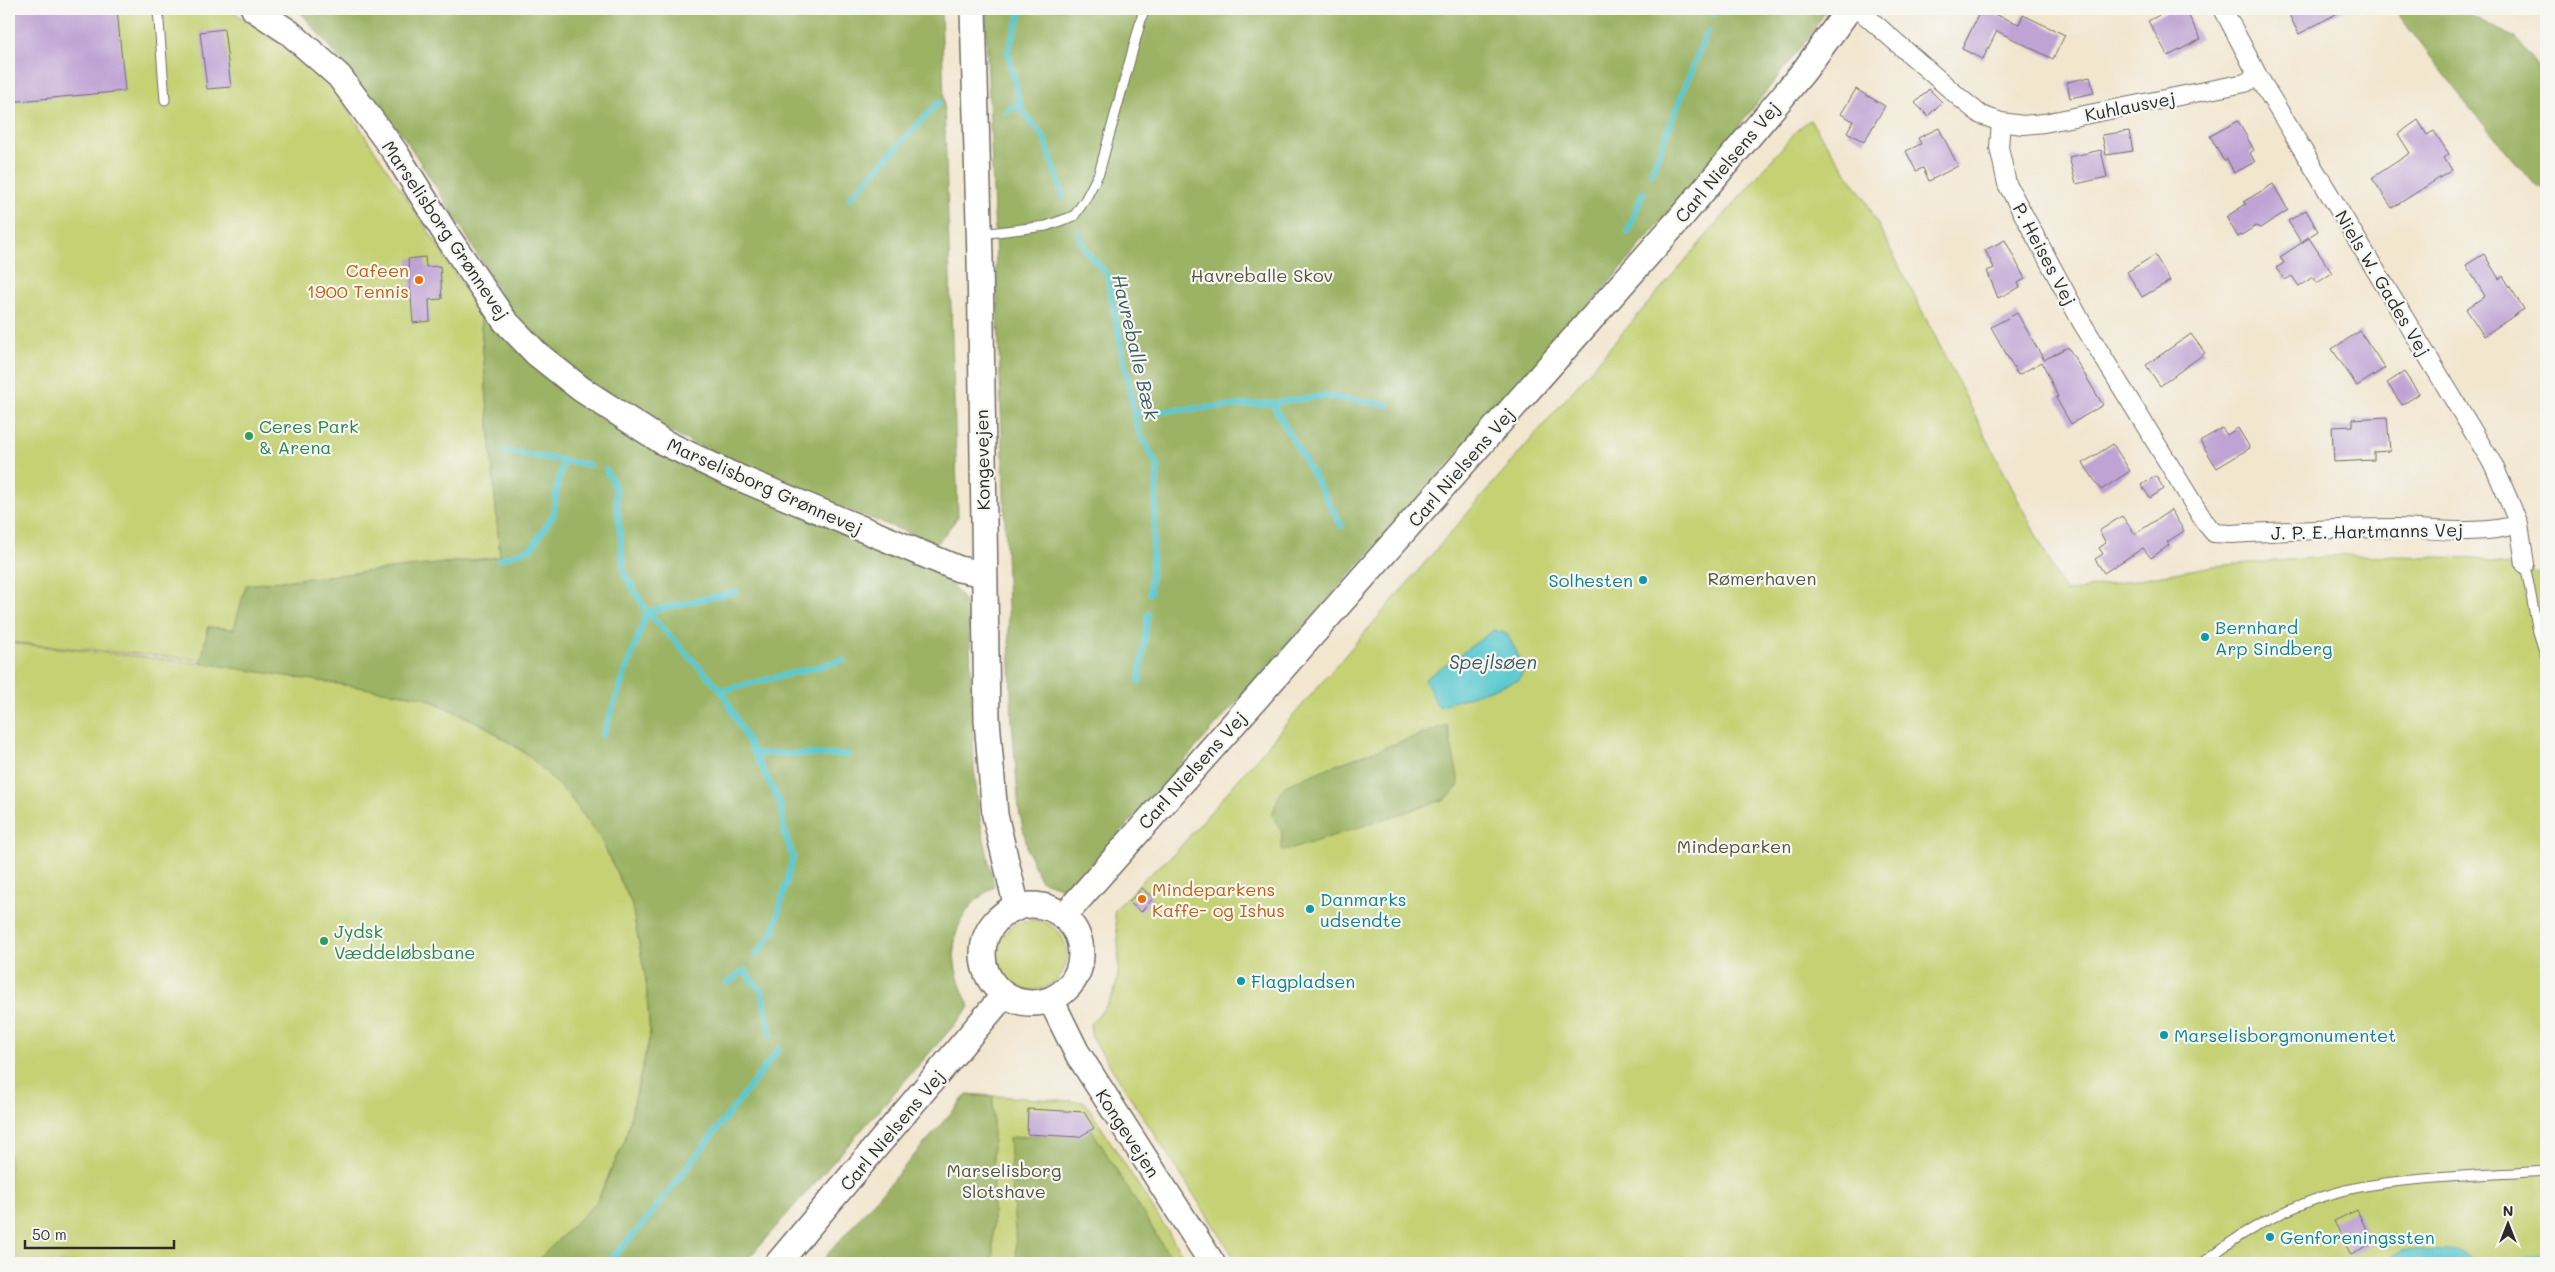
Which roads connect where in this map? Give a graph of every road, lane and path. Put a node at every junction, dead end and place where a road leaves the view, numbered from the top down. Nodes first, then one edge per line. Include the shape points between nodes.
1 (158, 9) edge
2 (254, 9) edge
3 (973, 9) edge
4 (1144, 9) edge
5 (1849, 9) edge
6 (1858, 9) edge
7 (2223, 9) edge
8 (2258, 76) junction
9 (165, 100) dead end
10 (2001, 122) junction
11 (979, 234) junction
12 (2519, 524) junction
13 (2214, 533) joint
14 (2525, 564) joint
15 (984, 574) junction
16 (2546, 657) edge
17 (1017, 908) junction
18 (1064, 917) junction
19 (1004, 995) junction
20 (1051, 1000) junction
21 (2546, 1171) edge
22 (778, 1263) edge
23 (1212, 1263) edge
24 (2203, 1263) edge

1 - 9 lane
2 - 15 street, Marselisborg Grønnevej via 290,32 339,76 395,152 505,321 538,354 581,389 663,442 730,474 959,569
3 - 11 street, Kongevejen
4 - 11 lane via 1099,173 1080,208 1074,216 1046,226
5 - 18 street, Carl Nielsens Vej via 1804,71 1682,216
6 - 10 street via 1981,115
7 - 8 street, Niels W. Gades Vej
8 - 10 street, Kuhlausvej via 2245,83 2044,123
8 - 12 street, Niels W. Gades Vej via 2494,466
10 - 13 street, P. Heises Vej via 1999,147 2007,184 2082,323
11 - 15 street, Kongevejen
12 - 13 street, J. P. E. Hartmanns Vej via 2503,529 2480,530 2396,528
12 - 14 street, Niels W. Gades Vej
14 - 16 lane
15 - 17 street, Kongevejen via 990,766 995,815
17 - 18 street via 1042,906
17 - 19 street via 995,922 984,947 987,974
18 - 20 street via 1075,930 1081,959 1071,984
19 - 20 street via 1021,1002
19 - 22 street, Carl Nielsens Vej
20 - 23 street, Kongevejen via 1076,1051
21 - 24 lane via 2377,1184 2335,1194 2298,1207 2245,1233

